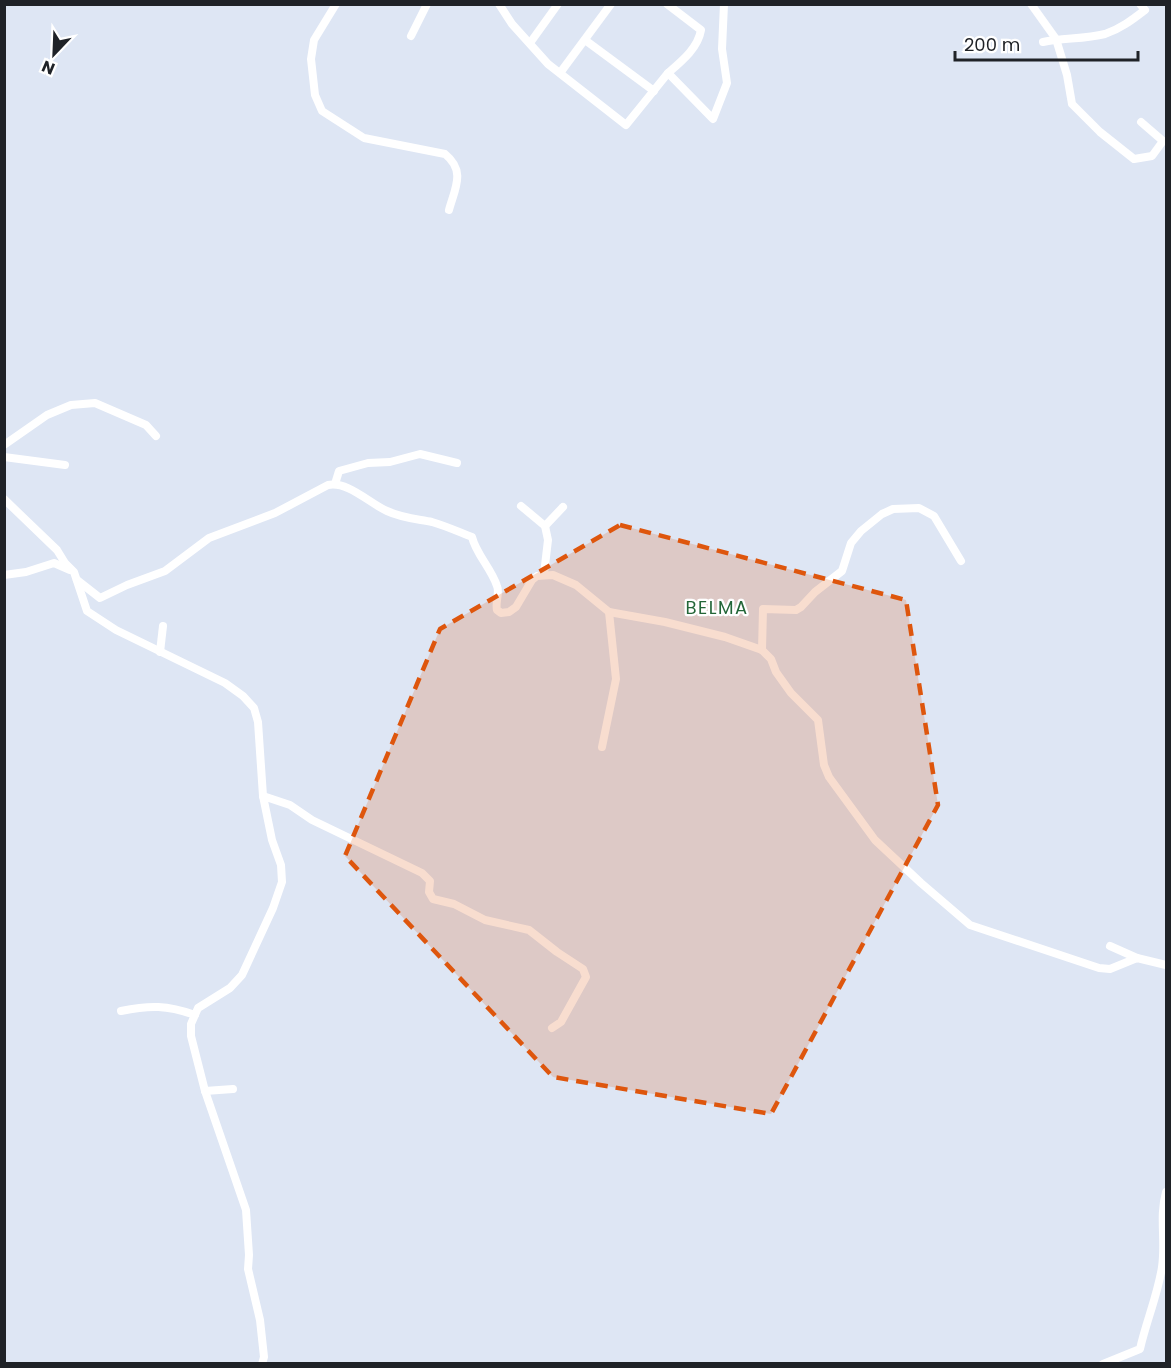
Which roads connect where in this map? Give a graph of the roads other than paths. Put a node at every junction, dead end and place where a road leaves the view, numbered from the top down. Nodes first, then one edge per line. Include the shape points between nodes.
1 (336, 4) edge
2 (427, 4) edge
3 (558, 4) edge
4 (611, 4) edge
5 (667, 4) edge
6 (724, 4) edge
7 (1031, 4) edge
8 (1140, 4) edge
9 (503, 7) edge
10 (411, 36) dead end
11 (1056, 39) junction
12 (585, 40) junction
13 (1043, 42) dead end
14 (530, 43) junction
15 (560, 73) junction
16 (668, 73) junction
17 (654, 91) junction
18 (1141, 122) dead end
19 (449, 210) dead end
20 (156, 436) dead end
21 (4, 445) edge
22 (4, 456) edge
23 (457, 463) dead end
24 (65, 465) dead end
25 (335, 484) junction
26 (4, 499) edge
27 (521, 506) dead end
28 (562, 507) dead end
29 (545, 526) junction
30 (961, 561) dead end
31 (544, 574) junction
32 (4, 575) edge
33 (76, 576) junction
34 (609, 612) junction
35 (163, 626) dead end
36 (762, 650) junction
37 (160, 652) junction
38 (602, 747) dead end
39 (263, 796) junction
40 (1110, 946) dead end
41 (1137, 958) junction
42 (1167, 965) edge
43 (121, 1011) dead end
44 (195, 1015) junction
45 (552, 1028) dead end
46 (233, 1089) dead end
47 (205, 1090) junction
48 (1167, 1192) edge
49 (262, 1364) edge
50 (1103, 1364) edge

1 - 19 street via 314,40 311,59 315,95 322,111 364,138 445,154 453,161 459,177
2 - 10 street
3 - 14 street
4 - 12 street
5 - 16 street via 701,30 685,59
6 - 16 street via 722,49 728,83 713,119
7 - 11 street
8 - 11 street via 1145,9 1125,25 1106,33
9 - 14 street
11 - 13 street
11 - 18 street via 1072,104 1134,159 1152,156 1163,141
12 - 15 street
12 - 17 street
14 - 15 street
15 - 17 street via 626,125
16 - 17 street
20 - 21 street via 146,425 94,403 71,405 47,415
22 - 24 street
23 - 25 street via 420,454 339,471
25 - 31 street via 386,511 472,537 498,588 496,605 501,613 516,607 532,580
25 - 33 street via 209,538 165,571 100,598
26 - 33 street via 57,550
27 - 29 street
28 - 29 street
29 - 31 street via 548,540
30 - 36 street via 934,516 919,508 882,514 851,543 842,571 801,607 764,609
31 - 34 street via 576,585
32 - 33 street via 54,563
33 - 37 street via 87,611
34 - 36 street via 665,622
34 - 38 street via 616,680
35 - 37 street
36 - 41 street via 791,693 818,720 822,757 829,777 875,840 970,926 1099,969 1110,969
37 - 39 street via 225,682 254,708
39 - 44 street via 282,882 242,975 230,988 198,1008
39 - 45 street via 290,805 312,820 422,873 430,881 433,899 454,904 485,920 530,930 583,969 586,977 565,1016
40 - 41 street
41 - 42 street
43 - 44 street via 174,1007
44 - 47 street via 191,1036
46 - 47 street
47 - 49 street via 246,1210 248,1269 260,1320
48 - 50 street via 1162,1221 1162,1268 1140,1349

